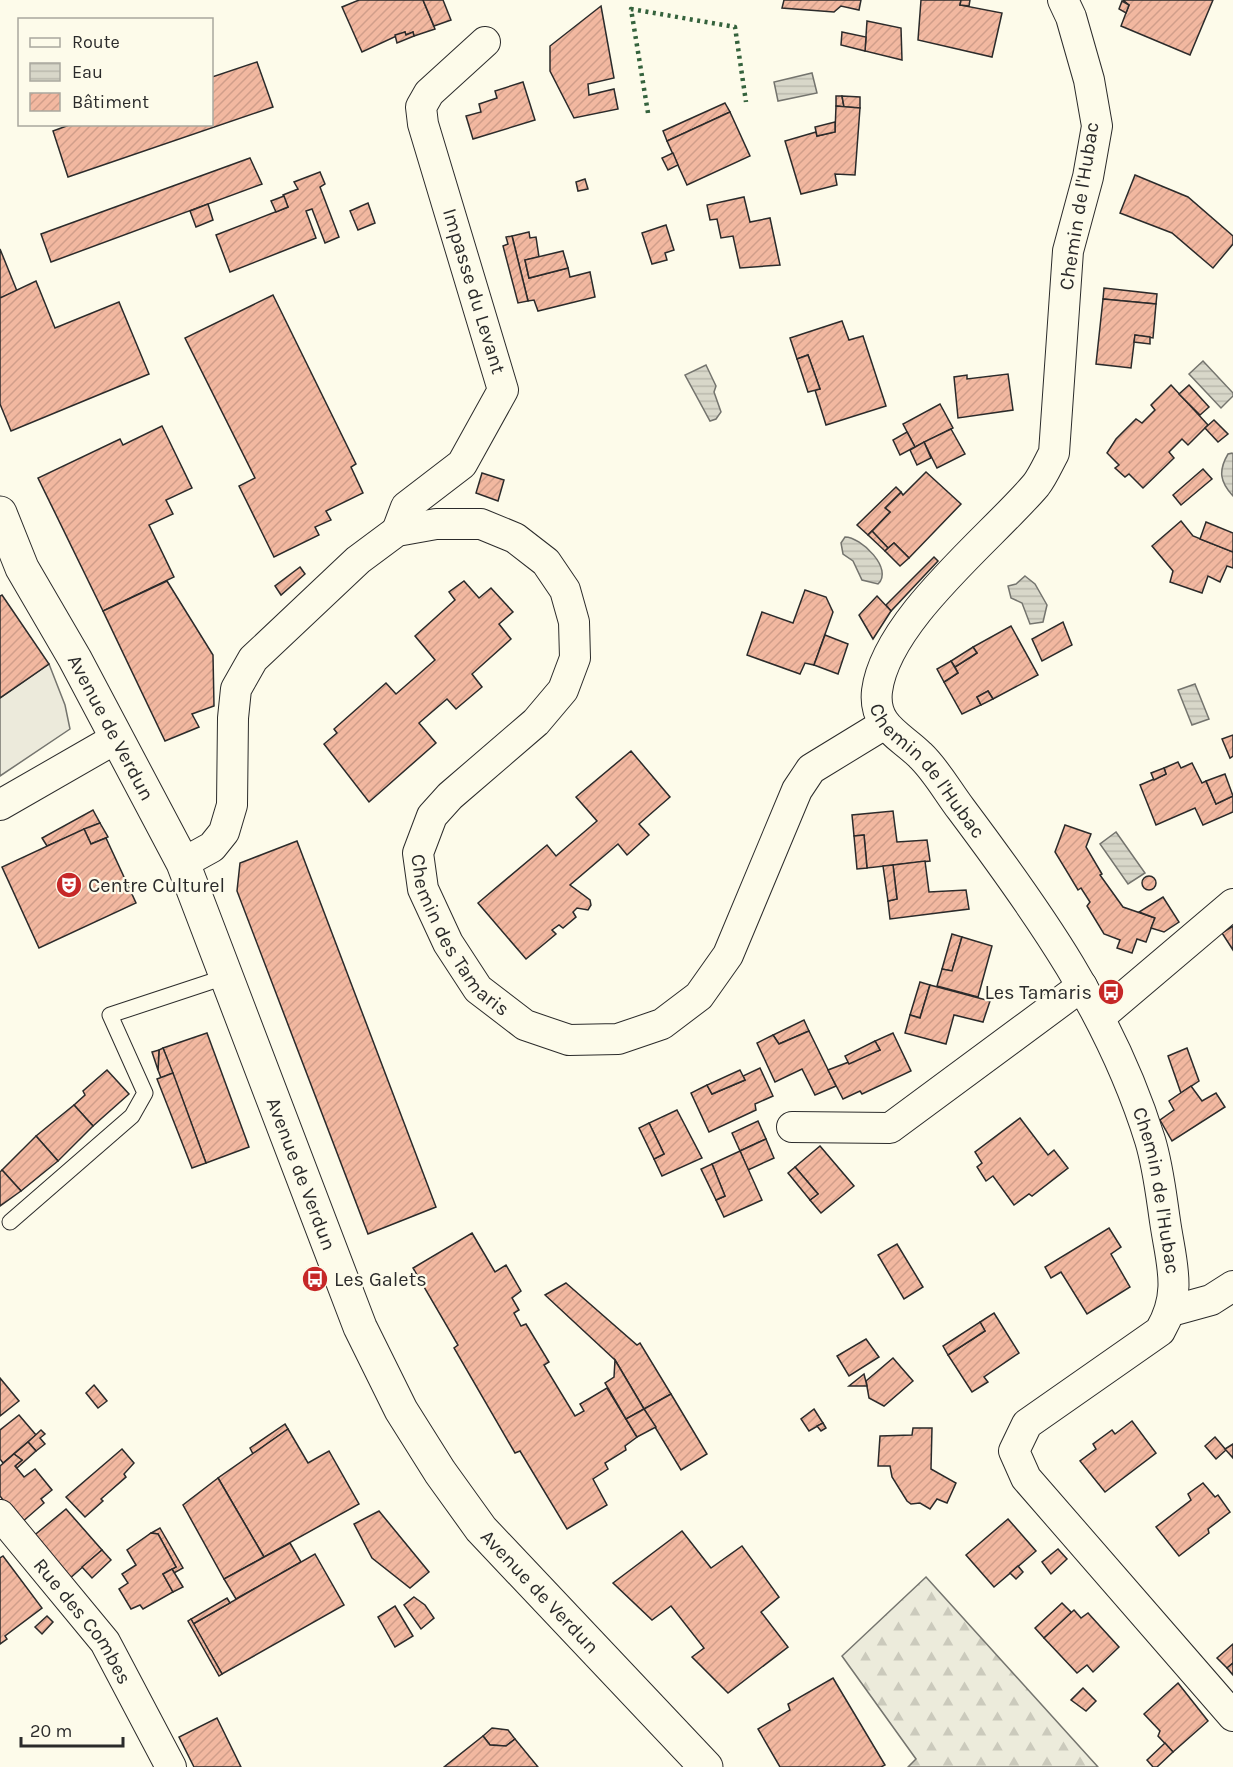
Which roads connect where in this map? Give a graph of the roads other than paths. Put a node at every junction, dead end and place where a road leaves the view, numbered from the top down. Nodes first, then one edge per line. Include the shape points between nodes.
1 (1063, 0) edge
2 (485, 42) dead end
3 (0, 513) edge
4 (397, 531) junction
5 (11, 558) edge
6 (883, 725) junction
7 (115, 739) junction
8 (0, 805) edge
9 (183, 863) junction
10 (1233, 904) edge
11 (225, 977) junction
12 (1082, 986) junction
13 (1101, 1016) junction
14 (792, 1127) dead end
15 (10, 1222) dead end
16 (1233, 1286) edge
17 (1172, 1311) junction
18 (0, 1515) edge
19 (1233, 1716) edge
20 (171, 1767) edge
21 (706, 1767) edge

1 - 6 street, Chemin de l'Hubac via 1089,80 1097,126 1068,251 1054,453 1038,483 917,610 893,645 877,690 877,708
2 - 4 street, Impasse du Levant via 429,93 421,107 503,390 462,464 406,507
3 - 5 main road, Avenue de Verdun
4 - 6 street, Chemin des Tamaris via 436,524 481,524 515,538 546,562 565,590 574,622 575,658 562,690 536,722 444,802 432,816 418,853 423,889 448,944 478,989 525,1025 569,1040 618,1039 662,1024 699,996 728,955 796,790 812,769
4 - 9 street, Chemin des Tamaris via 358,560 253,659 236,689 232,806 224,832 212,847
5 - 7 main road, Avenue de Verdun via 75,659
6 - 12 street, Chemin de l'Hubac via 928,765 1028,897
7 - 8 street
7 - 9 main road, Avenue de Verdun
9 - 11 main road, Avenue de Verdun
10 - 13 street
11 - 15 lane via 110,1015 145,1093 132,1116
11 - 21 main road, Avenue de Verdun via 360,1327 401,1410 481,1530
12 - 13 street, Chemin de l'Hubac
12 - 14 street via 890,1128
13 - 17 street, Chemin de l'Hubac via 1151,1142 1175,1292
16 - 17 street via 1211,1300
17 - 19 street via 1160,1331 1027,1424 1014,1450 1026,1478
18 - 20 street, Rue des Combes via 105,1642

